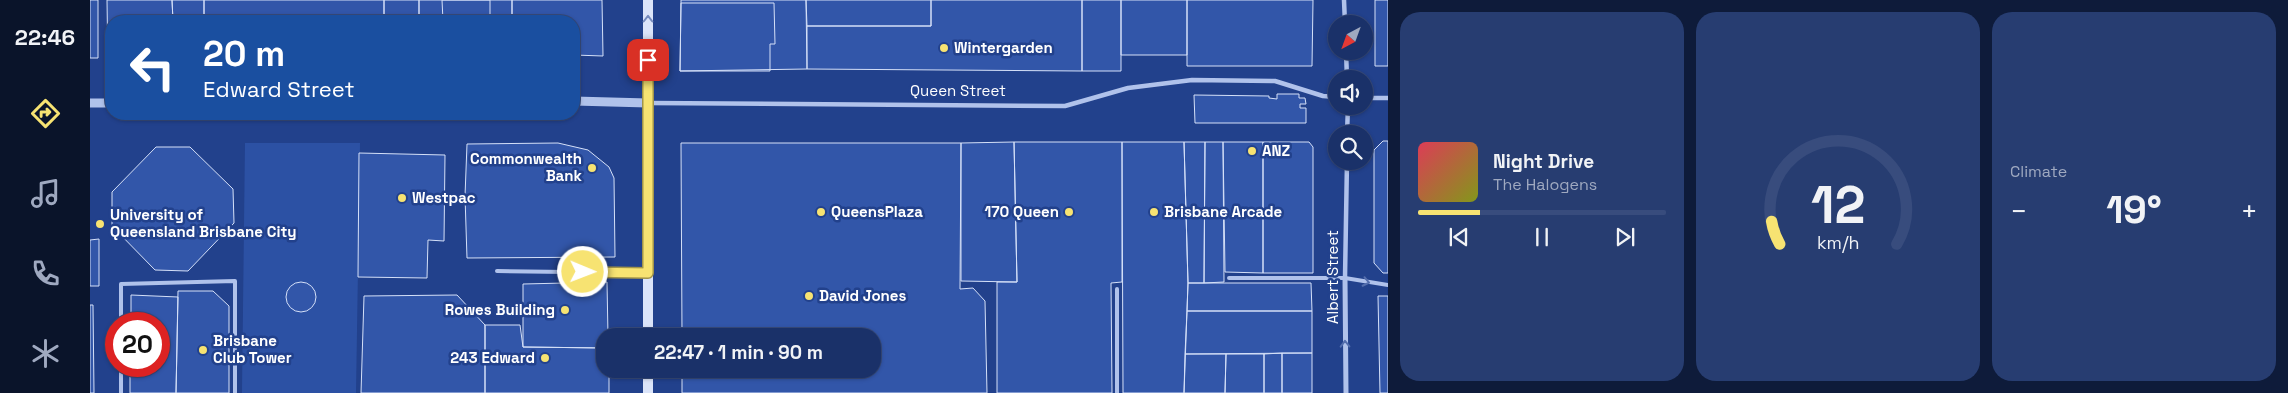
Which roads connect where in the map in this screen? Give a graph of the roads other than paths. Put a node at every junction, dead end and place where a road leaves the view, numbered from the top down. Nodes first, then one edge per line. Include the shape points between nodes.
1 (648, 0) edge
2 (1344, 0) edge
3 (1345, 15) edge
4 (1328, 96) edge
5 (1373, 98) edge
6 (1388, 98) edge
7 (580, 102) edge
8 (105, 103) edge
9 (648, 103) junction
10 (90, 104) edge
11 (1347, 170) edge
12 (497, 271) dead end
13 (648, 273) junction
14 (1229, 278) dead end
15 (1345, 278) junction
16 (1388, 285) edge
17 (1117, 289) dead end
18 (121, 312) edge
19 (648, 328) edge
20 (121, 377) edge
21 (648, 378) edge
22 (121, 393) edge
23 (235, 393) edge
24 (648, 393) edge
25 (1117, 393) edge
26 (1346, 393) edge

9 -> 1 main road
2 - 3 street
4 - 9 street, Queen Street via 1275,82 1192,80 1128,88 1065,106
5 - 6 street
7 - 9 street, Queen Street
8 - 10 street
9 - 13 main road
11 - 15 street, Albert Street
12 - 13 lane
13 - 19 main road
14 - 15 lane
15 -> 16 lane
26 -> 15 street, Albert Street
17 - 25 lane
18 - 23 lane via 121,284 235,281
20 - 22 lane
21 - 24 main road

